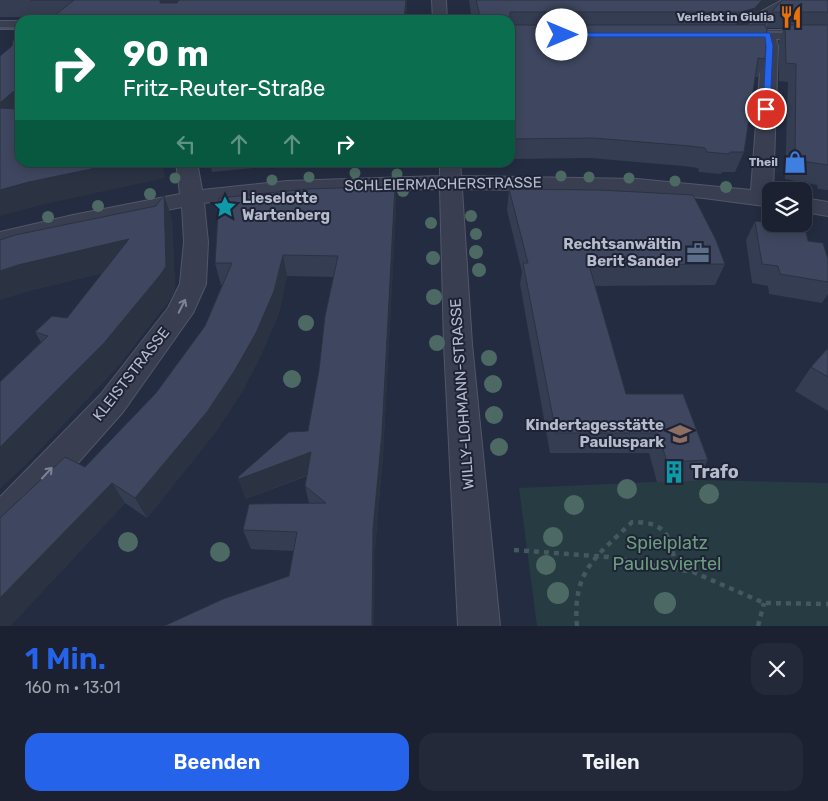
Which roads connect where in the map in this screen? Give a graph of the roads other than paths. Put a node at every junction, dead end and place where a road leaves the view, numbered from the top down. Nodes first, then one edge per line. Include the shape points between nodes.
1 (438, 0) edge
2 (792, 0) edge
3 (440, 15) edge
4 (0, 25) edge
5 (15, 25) edge
6 (828, 26) edge
7 (763, 31) junction
8 (0, 33) edge
9 (15, 33) edge
10 (828, 35) edge
11 (187, 167) edge
12 (450, 172) edge
13 (767, 182) edge
14 (193, 198) junction
15 (762, 198) edge
16 (812, 206) edge
17 (828, 209) edge
18 (0, 240) edge
19 (0, 520) edge
20 (479, 626) edge

1 - 3 street
2 - 7 street via 765,16
4 - 5 street
6 - 7 street
7 - 7 street via 716,30 739,34
7 - 10 street
7 - 13 street via 770,46
8 - 9 street
11 - 14 street, KLEISTSTRASSE
12 - 14 street, SCHLEIERMACHERSTRASSE
12 - 15 street, SCHLEIERMACHERSTRASSE
12 - 20 street, WILLY-LOHMANN-STRASSE via 458,344
14 - 18 street, SCHLEIERMACHERSTRASSE
19 -> 14 street, KLEISTSTRASSE via 112,403 179,313 193,284 196,242
16 - 17 street

